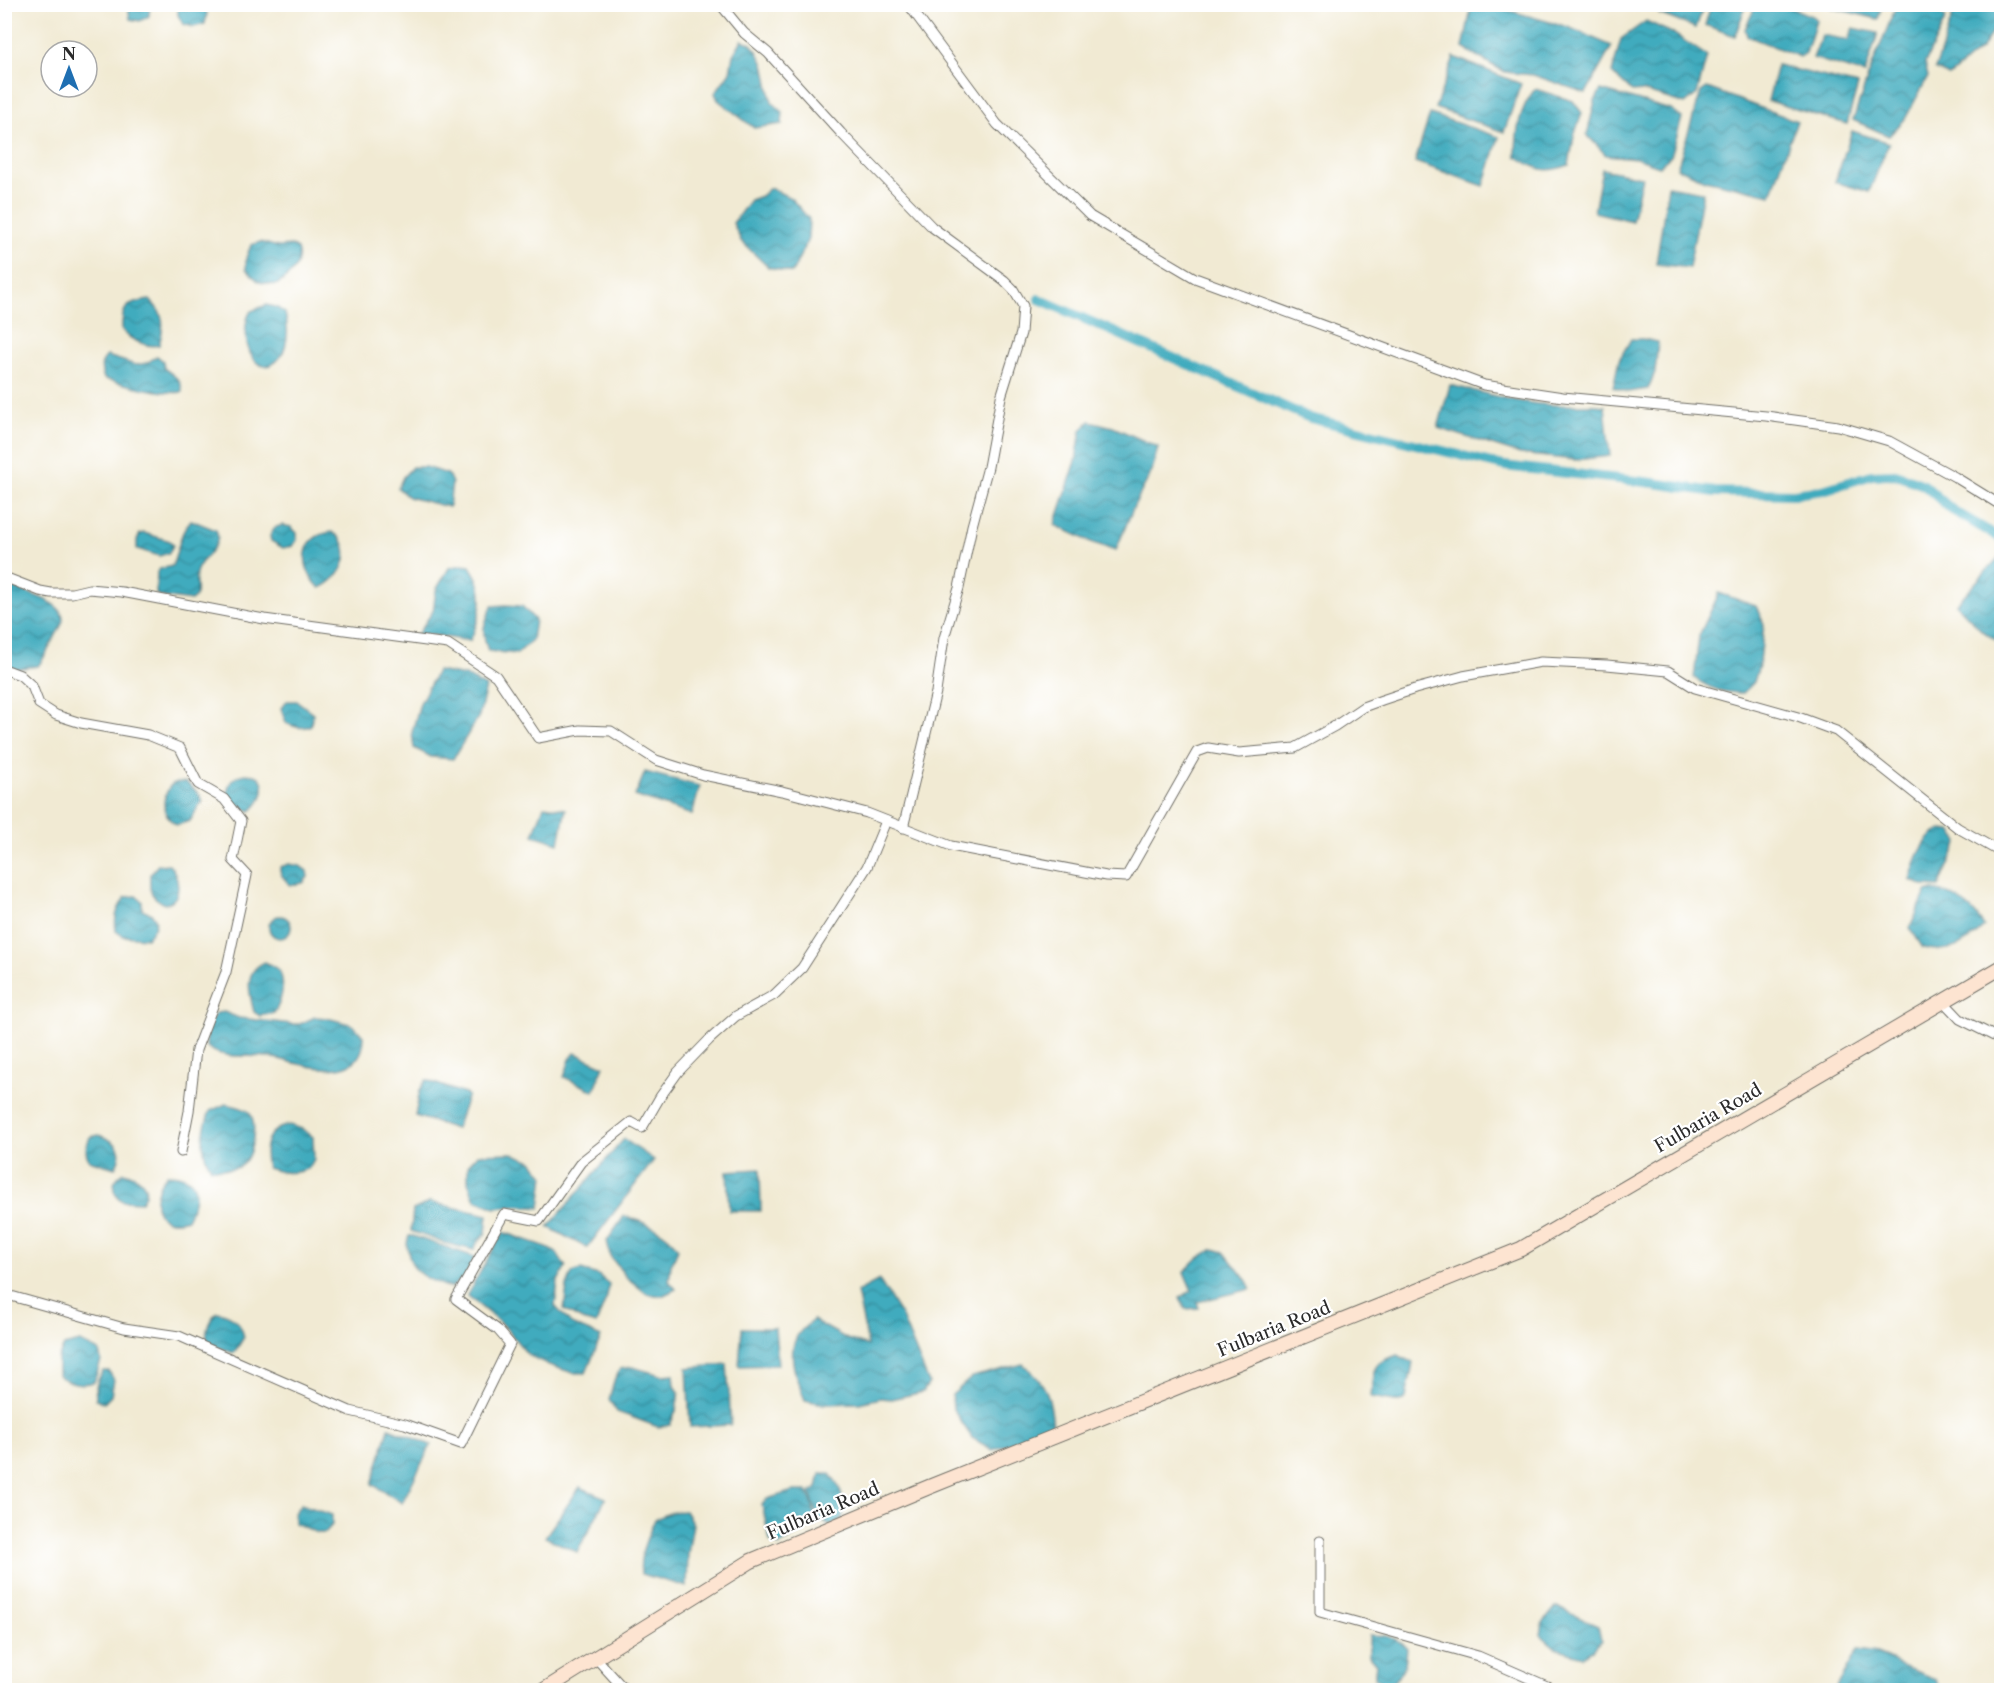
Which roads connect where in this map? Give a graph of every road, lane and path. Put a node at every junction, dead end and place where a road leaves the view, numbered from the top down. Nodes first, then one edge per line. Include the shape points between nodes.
1 (720, 4) edge
2 (908, 4) edge
3 (2001, 506) edge
4 (4, 576) edge
5 (4, 669) edge
6 (886, 821) junction
7 (903, 828) junction
8 (2001, 854) edge
9 (2001, 967) edge
10 (1943, 1001) junction
11 (2001, 1040) edge
12 (181, 1152) dead end
13 (4, 1294) edge
14 (1320, 1541) dead end
15 (596, 1658) junction
16 (544, 1690) edge
17 (625, 1690) edge
18 (1556, 1690) edge

1 - 7 street via 932,227 1004,280 1023,306 1021,333 1001,397
2 - 3 street via 997,124 1090,216 1195,278 1484,385 1563,398 1838,426 1889,441
4 - 6 street via 51,593 89,589 122,592 264,619 448,644 496,675 538,738 580,730 611,731 656,760
5 - 12 street via 20,675 32,686 39,704 56,715 148,735 180,748 198,784 224,799 241,821 233,860 247,875 226,972 196,1050
6 - 7 street
6 - 13 street via 867,867 802,968 774,995 736,1016 710,1040 678,1072 642,1128 631,1122 582,1162 539,1221 504,1214 456,1299 498,1330 510,1344 461,1444 405,1424 350,1411 179,1336 124,1328
7 - 8 street via 951,846 1126,877 1197,752 1208,748 1239,753 1295,748 1363,707 1382,700 1463,676 1541,662 1668,671 1695,688 1836,731 1958,828
9 - 10 main road, Fulbaria Road
10 - 11 street via 1960,1018
10 - 15 main road, Fulbaria Road via 1521,1249 751,1561
14 - 18 street via 1320,1612 1478,1656
15 - 16 main road, Fulbaria Road
15 - 17 street

